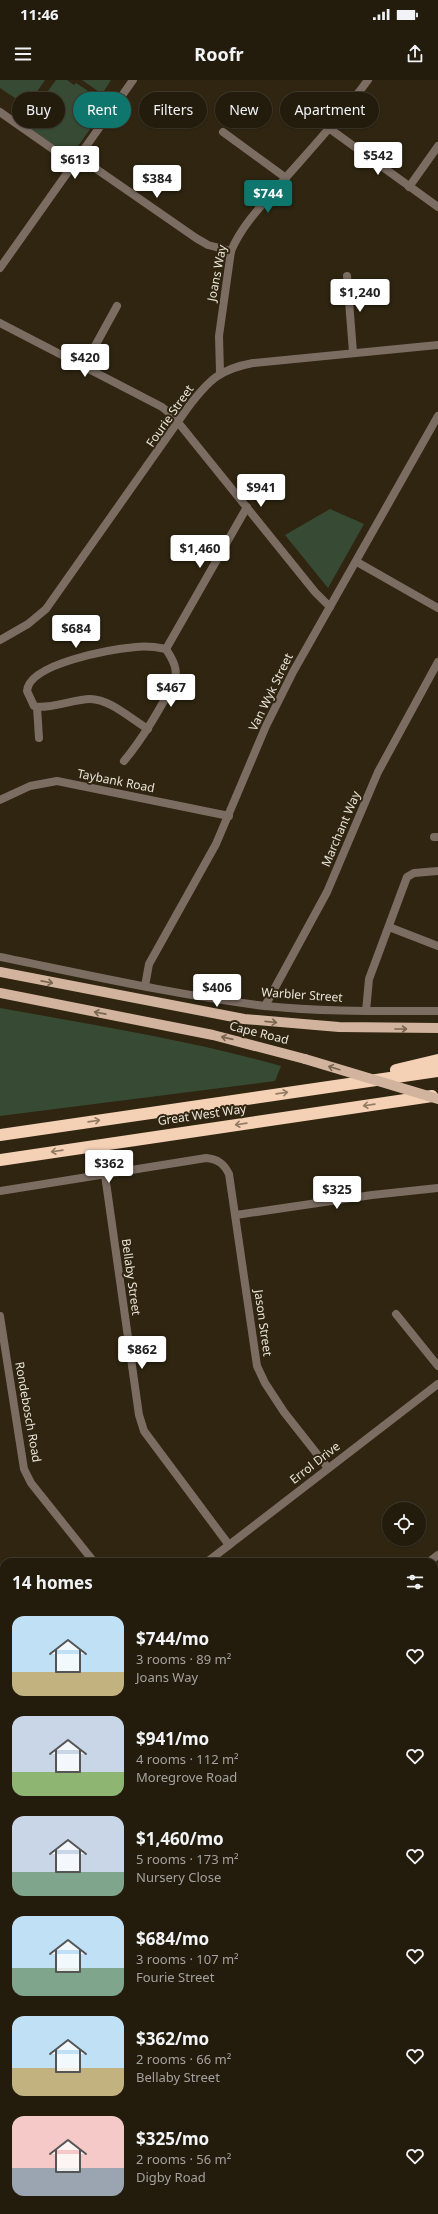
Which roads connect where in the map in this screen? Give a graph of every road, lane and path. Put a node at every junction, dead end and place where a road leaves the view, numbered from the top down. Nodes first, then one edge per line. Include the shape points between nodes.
1 (133, 80) edge
2 (368, 80) edge
3 (0, 112) edge
4 (330, 129) junction
5 (223, 132) dead end
6 (438, 146) edge
7 (79, 157) junction
8 (74, 164) junction
9 (286, 178) junction
10 (408, 186) junction
11 (438, 207) edge
12 (231, 251) junction
13 (0, 268) edge
14 (347, 276) dead end
15 (117, 306) dead end
16 (0, 323) edge
17 (438, 344) edge
18 (353, 352) junction
19 (84, 366) junction
20 (220, 373) junction
21 (438, 416) edge
22 (179, 421) junction
23 (247, 507) junction
24 (357, 562) junction
25 (330, 607) junction
26 (438, 608) edge
27 (0, 640) edge
28 (166, 649) junction
29 (438, 662) edge
30 (37, 707) junction
31 (148, 729) junction
32 (39, 738) dead end
33 (124, 761) dead end
34 (0, 800) edge
35 (229, 816) junction
36 (438, 871) edge
37 (388, 927) junction
38 (438, 946) edge
39 (0, 958) edge
40 (0, 972) edge
41 (144, 986) junction
42 (0, 993) edge
43 (265, 1006) junction
44 (366, 1011) junction
45 (438, 1011) edge
46 (438, 1028) edge
47 (438, 1060) edge
48 (438, 1071) edge
49 (325, 1087) junction
50 (438, 1097) edge
51 (0, 1135) edge
52 (0, 1160) edge
53 (105, 1175) junction
54 (438, 1188) edge
55 (0, 1191) edge
56 (236, 1215) junction
57 (396, 1314) dead end
58 (0, 1316) edge
59 (1, 1332) edge
60 (438, 1366) edge
61 (438, 1384) edge
62 (328, 1468) junction
63 (229, 1545) junction
64 (91, 1558) edge
65 (212, 1558) edge

1 - 7 street
2 - 4 street, Joans Way
3 - 8 street
4 - 9 street, Joans Way
4 - 10 street
5 - 9 street
6 - 10 street
7 - 8 street
7 - 12 street via 196,238 208,245
8 - 13 street
9 - 12 street, Joans Way via 245,225
10 - 11 street
12 - 20 street, Joans Way via 219,336
14 - 18 street
15 - 19 street
16 - 19 street
17 - 18 street, Fourie Street
18 - 20 street, Fourie Street via 253,363 235,366
19 - 22 street via 162,407
20 - 22 street, Fourie Street via 202,390
21 - 24 street, Van Wyk Street
22 - 23 street
22 - 27 street, Fourie Street via 46,609 28,624
23 - 25 street
23 - 28 street
24 - 25 street, Van Wyk Street
24 - 26 street
25 - 35 street, Van Wyk Street via 276,706
28 - 30 street via 145,646 121,649 67,661 49,668 28,684 28,695
28 - 31 street via 176,668 176,677
29 - 43 street, Marchant Way via 378,772 327,892
30 - 31 street via 76,700 98,700
30 - 32 street
31 - 33 street
34 - 35 street, Taybank Road via 35,784 57,781
35 - 41 street, Van Wyk Street via 149,964
36 - 37 street via 414,873 407,877
37 - 38 street
37 - 44 street via 368,985
39 - 41 street, Warbler Street
40 -> 46 main road, Cape Road via 244,1019 339,1027
41 - 43 street, Warbler Street
50 -> 42 main road, Cape Road, bridge via 219,1036
43 - 44 street, Warbler Street
44 - 45 street, Warbler Street
47 - 49 highway
48 - 49 highway
51 -> 49 highway, Great West Way
50 -> 52 highway, Great West Way via 408,1099
53 - 55 street
53 - 56 street, Jason Street via 206,1158 216,1160 222,1163 229,1174
53 - 63 street, Bellaby Street via 139,1415 144,1431
54 - 56 street
56 - 62 street, Jason Street via 260,1373 284,1412
57 - 60 street
58 - 59 street, Rondebosch Road
59 - 64 street, Rondebosch Road via 24,1469 31,1483
61 - 62 street, Errol Drive
62 - 63 street, Errol Drive
63 - 65 street, Errol Drive

